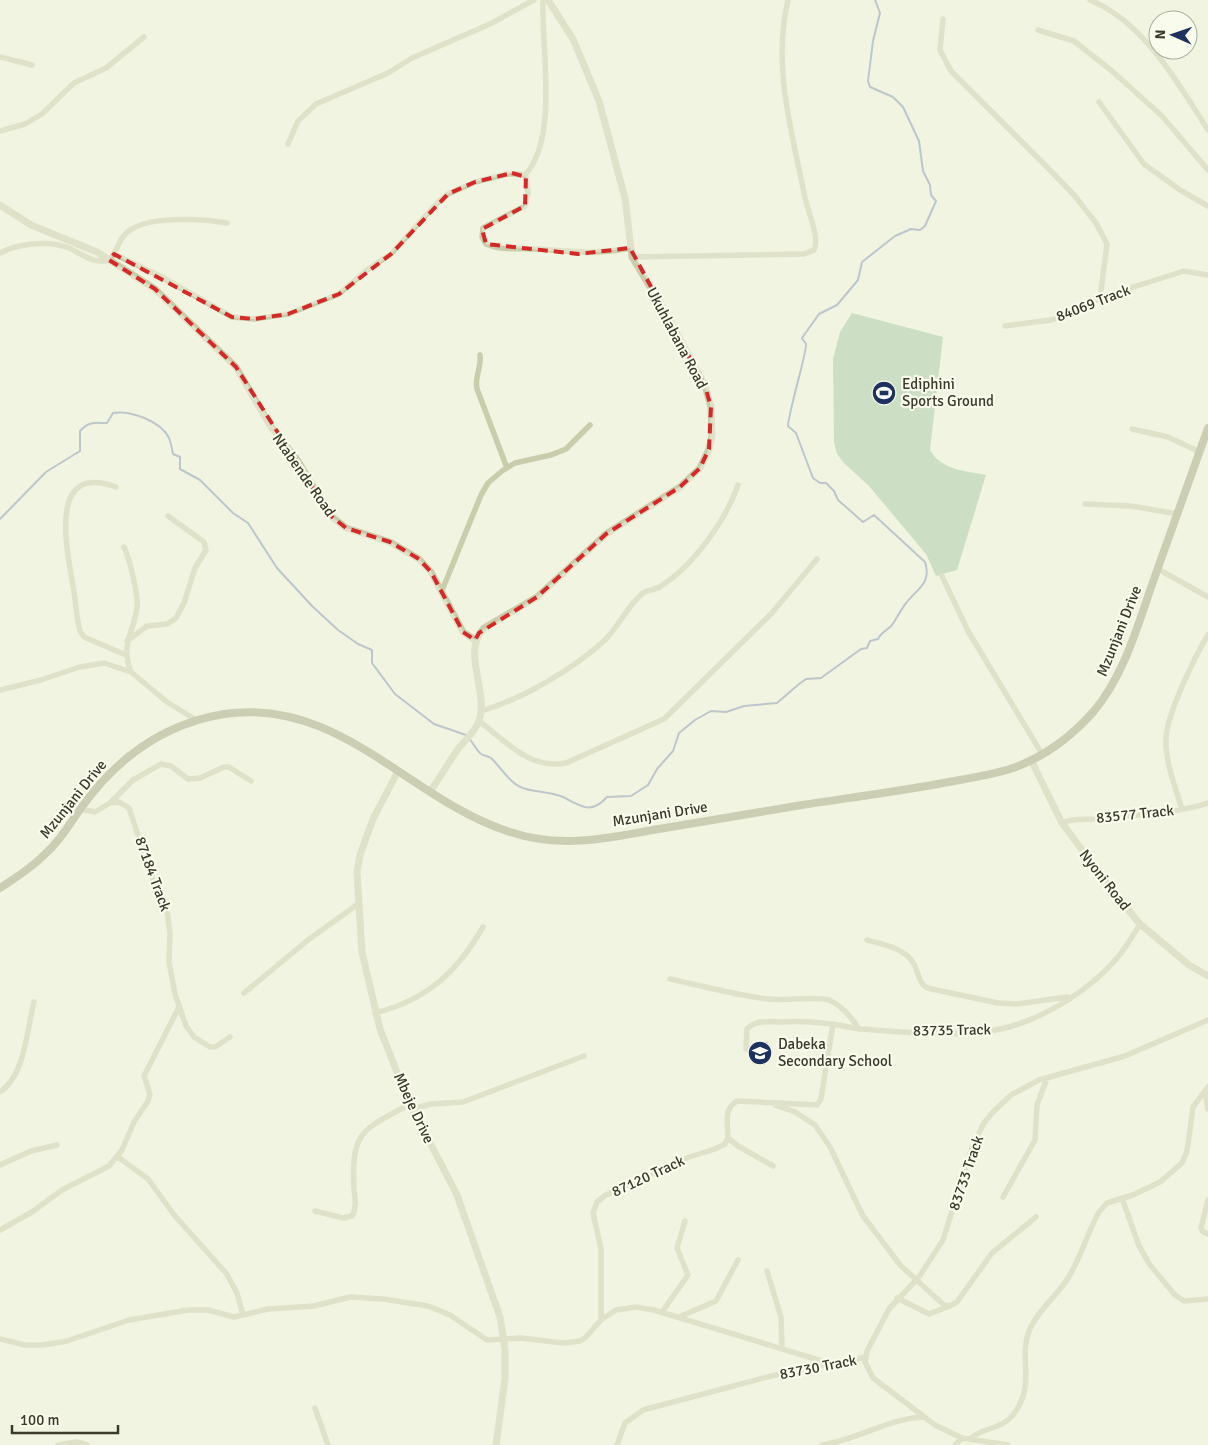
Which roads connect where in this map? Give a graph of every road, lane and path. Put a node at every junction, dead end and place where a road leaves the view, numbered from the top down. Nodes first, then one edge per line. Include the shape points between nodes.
1 (534, 0) edge
2 (548, 0) edge
3 (788, 0) edge
4 (1090, 0) edge
5 (943, 20) dead end
6 (1038, 30) dead end
7 (144, 37) dead end
8 (0, 57) edge
9 (32, 65) dead end
10 (1099, 102) dead end
11 (1208, 130) edge
12 (0, 131) edge
13 (288, 144) dead end
14 (1208, 170) edge
15 (525, 175) junction
16 (0, 205) edge
17 (1208, 206) edge
18 (227, 224) dead end
19 (630, 248) junction
20 (0, 253) edge
21 (112, 257) junction
22 (632, 257) junction
23 (1208, 275) edge
24 (1102, 297) junction
25 (1005, 326) dead end
26 (480, 355) dead end
27 (590, 425) dead end
28 (1208, 428) edge
29 (1132, 429) dead end
30 (1200, 452) junction
31 (507, 468) junction
32 (738, 485) dead end
33 (116, 486) dead end
34 (1085, 504) dead end
35 (1178, 514) junction
36 (168, 516) dead end
37 (124, 547) dead end
38 (817, 559) dead end
39 (1158, 569) junction
40 (942, 576) dead end
41 (441, 593) junction
42 (1208, 596) edge
43 (1208, 635) edge
44 (127, 640) junction
45 (476, 640) junction
46 (126, 655) junction
47 (131, 672) junction
48 (0, 690) edge
49 (481, 711) junction
50 (196, 720) junction
51 (478, 721) junction
52 (1042, 754) junction
53 (1031, 760) junction
54 (398, 771) junction
55 (251, 781) dead end
56 (430, 791) junction
57 (110, 804) junction
58 (1208, 804) edge
59 (80, 809) junction
60 (1182, 809) junction
61 (1062, 822) junction
62 (0, 888) edge
63 (358, 904) junction
64 (1140, 924) junction
65 (483, 927) dead end
66 (866, 940) dead end
67 (1208, 976) edge
68 (670, 979) dead end
69 (244, 993) dead end
70 (1071, 996) junction
71 (34, 1002) dead end
72 (179, 1007) junction
73 (375, 1013) junction
74 (1208, 1020) edge
75 (833, 1024) junction
76 (859, 1029) junction
77 (230, 1037) dead end
78 (746, 1049) dead end
79 (584, 1056) dead end
80 (1046, 1078) junction
81 (1206, 1089) edge
82 (0, 1092) edge
83 (768, 1102) junction
84 (411, 1106) junction
85 (1208, 1109) edge
86 (728, 1138) junction
87 (57, 1144) dead end
88 (118, 1157) junction
89 (0, 1165) edge
90 (773, 1166) dead end
91 (1004, 1197) dead end
92 (1122, 1198) junction
93 (1208, 1200) edge
94 (315, 1211) dead end
95 (1036, 1217) dead end
96 (685, 1221) dead end
97 (0, 1230) edge
98 (1208, 1234) edge
99 (738, 1260) dead end
100 (767, 1271) dead end
101 (917, 1280) junction
102 (897, 1298) junction
103 (1208, 1298) edge
104 (950, 1306) junction
105 (662, 1312) junction
106 (243, 1315) junction
107 (679, 1317) junction
108 (601, 1320) junction
109 (0, 1339) edge
110 (504, 1340) junction
111 (782, 1347) junction
112 (865, 1358) junction
113 (832, 1364) junction
114 (314, 1408) dead end
115 (924, 1417) junction
116 (962, 1438) junction
117 (970, 1439) junction
118 (58, 1445) edge
119 (87, 1445) edge
120 (328, 1445) edge
121 (496, 1445) edge
122 (617, 1445) edge
123 (822, 1445) edge
124 (955, 1445) edge
125 (1008, 1445) edge

1 - 13 street via 490,24 412,58 388,73 316,104 298,121
2 - 15 street via 546,92 537,156
2 - 19 street, Ukuhlabana Road via 573,39 599,101 625,198
3 - 22 street via 781,41 783,93 816,239 814,250 804,254
4 - 11 street via 1108,8 1163,62
5 - 24 street via 940,50 950,71 1074,195 1103,235 1107,252 1101,283
6 - 14 street via 1074,41 1112,71 1162,116
7 - 12 street via 106,68 74,83 42,114 25,124
8 - 9 street
10 - 17 street via 1144,164
15 - 19 street via 528,182 525,206 483,228 482,237 486,244 578,254
15 - 21 street via 496,176 448,194 391,254 338,294 288,314 254,319 232,317 160,276
16 - 21 street, Ntabende Road via 31,224
18 - 21 street via 202,220 140,225 126,233
19 - 22 street, Ukuhlabana Road
20 - 21 street via 22,246 54,244 97,261
21 - 41 street, Ntabende Road via 154,289 236,368 331,516 346,528 390,542 419,559 431,572
22 - 45 street, Ukuhlabana Road via 704,386 711,408 709,449 700,468 680,487 606,534 545,591 484,628
23 - 24 street, 84069 Track via 1184,271
24 - 25 street, 84069 Track via 1060,317
26 - 31 street via 477,389
27 - 31 street via 566,449
28 - 30 main road, Mzunjani Drive
29 - 30 street via 1168,437
30 - 35 main road, Mzunjani Drive
31 - 41 street via 488,483 480,495
32 - 49 street via 728,511 691,560 661,586 642,594 606,639 562,673 496,707
33 - 46 street via 88,482 71,496 66,509 66,538 80,631 84,637
34 - 35 street via 1131,506
35 - 39 main road, Mzunjani Drive
36 - 44 street via 204,542 206,550 195,568 176,618 167,624 147,626
37 - 44 street via 138,600
38 - 51 street via 771,614 664,720 557,765 527,758
39 - 42 street
39 - 52 main road, Mzunjani Drive via 1123,664 1109,689 1093,712
40 - 52 street via 968,631
41 - 45 street, Ntabende Road via 463,632
43 - 60 street via 1198,650 1168,723 1167,755
44 - 46 street
45 - 49 street
46 - 47 street
47 - 48 street via 97,663
47 - 50 street
49 - 51 street
50 - 54 main road, Mzunjani Drive via 241,712 294,717 343,737
50 - 59 main road, Mzunjani Drive via 167,731 133,752 104,779
51 - 56 street
52 - 53 main road, Mzunjani Drive
53 - 56 main road, Mzunjani Drive via 988,775 904,790 572,841 537,839 495,827
53 - 61 street, Nyoni Road
54 - 56 main road, Mzunjani Drive
54 - 63 street, Mbeje Drive via 364,839 357,872
55 - 57 street via 228,767 188,779 170,766 161,764 133,780
57 - 59 street via 95,812
57 - 72 street, 87184 Track via 124,803 131,811 153,881 167,910 169,962
58 - 60 street, 83577 Track
59 - 62 main road, Mzunjani Drive via 64,835 42,858
60 - 61 street, 83577 Track
61 - 64 street, Nyoni Road
63 - 69 street
63 - 73 street, Mbeje Drive via 362,952
64 - 67 street, Nyoni Road
64 - 70 street, 83735 Track via 1110,965
65 - 73 street via 459,965 436,984 412,1001
66 - 70 street via 905,954 916,966 920,982 927,988 998,1003 1017,1004
68 - 76 street via 767,999 826,999 850,1016
70 - 76 street, 83735 Track via 1034,1018 992,1030
71 - 82 street via 25,1048 12,1081
72 - 77 street, 87184 Track via 190,1032 207,1046 216,1047
72 - 88 street via 144,1076 150,1094 148,1102 134,1122
73 - 84 street, Mbeje Drive
74 - 80 street, 83733 Track via 1125,1056
75 - 76 street, 83735 Track
75 - 78 street, 83735 Track via 797,1021 754,1023 747,1029
75 - 83 street via 819,1103 809,1106
79 - 84 street via 463,1102
80 - 91 street via 1037,1105 1035,1140
80 - 101 street, 83733 Track via 1011,1096 984,1124 972,1147 943,1240
81 - 85 street
81 - 92 street via 1193,1107 1187,1151 1182,1163 1160,1182
83 - 86 street via 744,1100 733,1104 727,1116
83 - 101 street via 795,1112 814,1125 830,1146 863,1216 901,1266
84 - 94 street via 372,1125 360,1136 354,1157 355,1206 352,1216 343,1218
84 - 110 street, Mbeje Drive via 457,1195 500,1317
86 - 90 street
86 - 108 street, 87120 Track via 722,1146 682,1159 597,1202 593,1213 601,1249
87 - 89 street
88 - 97 street via 109,1166 62,1190
88 - 106 street via 148,1179 175,1216 226,1273 238,1293
92 - 103 street via 1139,1246 1175,1295 1184,1301
92 - 117 street via 1107,1203 1099,1212 1068,1279 1030,1329 1026,1352 1027,1385 1014,1414 1004,1424
93 - 98 street via 1201,1228
95 - 104 street via 992,1253 961,1297
96 - 105 street via 677,1248 688,1275
99 - 107 street via 716,1301
100 - 111 street via 780,1317
101 - 102 street, 83733 Track
101 - 104 street via 940,1302
102 - 104 street via 929,1314
102 - 112 street, 83733 Track
105 - 107 street
105 - 108 street via 627,1307
106 - 109 street via 234,1317 208,1310 180,1311 129,1320 43,1345
106 - 110 street via 268,1309 314,1306 350,1297 383,1299 428,1306 450,1315 487,1340
107 - 111 street
108 - 110 street via 580,1341
110 - 121 street, Mbeje Drive via 505,1379
111 - 113 street
112 - 113 street, 83730 Track
112 - 115 street, 83730 Track via 873,1378
113 - 122 street, 83730 Track via 775,1375 643,1410 625,1423
114 - 120 street
115 - 116 street, 83730 Track
115 - 123 street via 899,1420 851,1439
116 - 117 street, 83730 Track
116 - 124 street
117 - 125 street, 83730 Track
118 - 119 street via 77,1442

